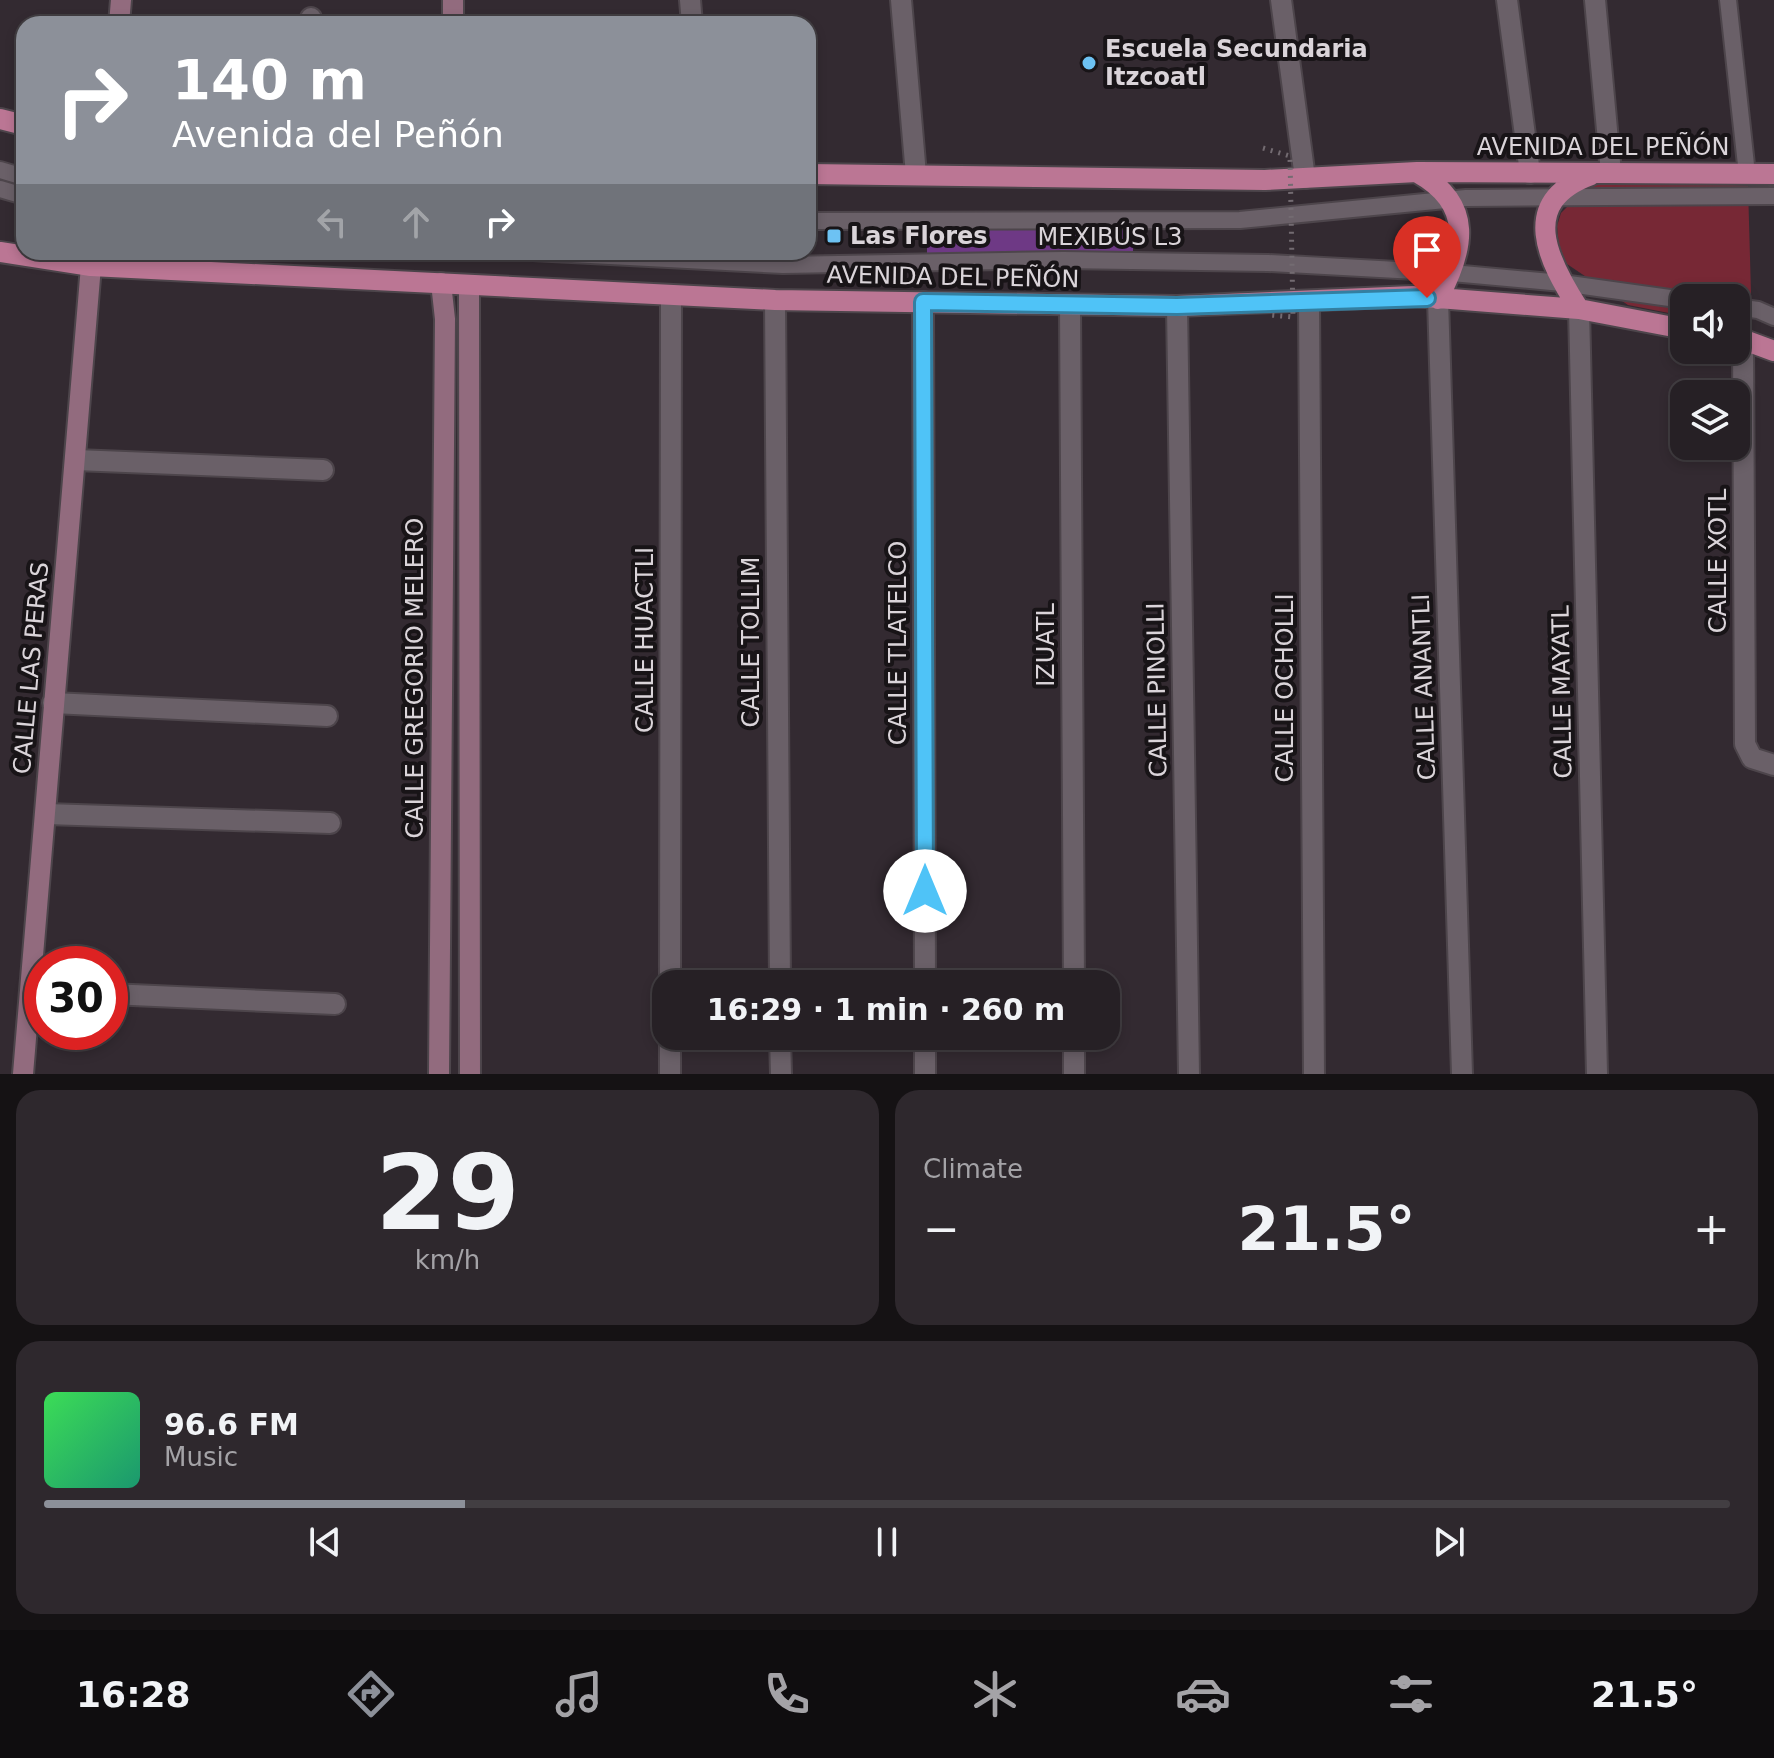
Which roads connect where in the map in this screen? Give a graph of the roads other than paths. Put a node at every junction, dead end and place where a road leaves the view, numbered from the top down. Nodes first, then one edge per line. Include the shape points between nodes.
1 (901, 0) edge
2 (1281, 0) edge
3 (1507, 0) edge
4 (1595, 0) edge
5 (1728, 0) edge
6 (1417, 172) junction
7 (1530, 173) junction
8 (1611, 173) junction
9 (816, 174) edge
10 (1747, 174) junction
11 (1774, 174) edge
12 (916, 175) junction
13 (1305, 178) junction
14 (1774, 196) edge
15 (1556, 197) junction
16 (1450, 199) junction
17 (816, 221) edge
18 (52, 260) edge
19 (687, 260) edge
20 (91, 266) junction
21 (1452, 273) junction
22 (441, 283) junction
23 (1562, 283) junction
24 (469, 285) junction
25 (671, 295) junction
26 (1432, 298) junction
27 (1670, 298) edge
28 (775, 300) junction
29 (1309, 301) junction
30 (923, 302) junction
31 (1070, 305) junction
32 (1177, 306) junction
33 (1579, 309) junction
34 (1750, 309) edge
35 (1774, 317) edge
36 (1670, 326) edge
37 (1750, 342) edge
38 (1774, 351) edge
39 (1739, 364) edge
40 (76, 460) junction
41 (323, 470) dead end
42 (53, 703) junction
43 (327, 716) dead end
44 (1774, 765) edge
45 (46, 814) junction
46 (330, 823) dead end
47 (39, 946) edge
48 (670, 970) edge
49 (780, 970) edge
50 (925, 970) edge
51 (1074, 970) edge
52 (128, 995) edge
53 (335, 1004) dead end
54 (27, 1050) edge
55 (670, 1050) edge
56 (780, 1050) edge
57 (925, 1050) edge
58 (1074, 1050) edge
59 (23, 1074) edge
60 (439, 1074) edge
61 (470, 1074) edge
62 (670, 1074) edge
63 (781, 1074) edge
64 (925, 1074) edge
65 (1074, 1074) edge
66 (1189, 1074) edge
67 (1314, 1074) edge
68 (1462, 1074) edge
69 (1597, 1074) edge

1 - 12 street
2 - 13 street
3 - 7 street
4 - 8 street
5 - 10 lane
6 - 7 main road, AVENIDA DEL PEÑÓN
6 - 13 main road, AVENIDA DEL PEÑÓN
6 - 16 main road
7 - 8 main road, AVENIDA DEL PEÑÓN
8 - 10 main road, AVENIDA DEL PEÑÓN
8 - 15 main road via 1573,182
9 - 12 main road, AVENIDA DEL PEÑÓN
10 - 11 main road, AVENIDA DEL PEÑÓN
12 - 13 main road, AVENIDA DEL PEÑÓN
14 - 15 lane, MEXIBÚS L3
15 - 16 lane, MEXIBÚS L3
15 - 23 main road via 1544,233
16 - 17 lane, MEXIBÚS L3 via 1240,220
16 - 21 main road via 1461,238
18 - 20 main road, AVENIDA DEL PEÑÓN
19 - 21 lane, MEXIBÚS L3 via 783,265 1268,263
20 - 22 main road, AVENIDA DEL PEÑÓN
20 - 40 main road, CALLE LAS PERAS
21 - 23 lane, MEXIBÚS L3
21 - 26 main road
22 - 24 main road, AVENIDA DEL PEÑÓN
22 - 60 main road, CALLE GREGORIO MELERO via 445,319
23 - 27 lane, MEXIBÚS L3
23 - 33 main road
24 - 25 main road, AVENIDA DEL PEÑÓN
24 - 61 main road
25 - 28 main road, AVENIDA DEL PEÑÓN
25 - 48 street, CALLE HUACTLI
26 - 29 main road, AVENIDA DEL PEÑÓN
26 - 33 main road, AVENIDA DEL PEÑÓN
26 - 68 street, CALLE ANANTLI
28 - 30 main road, AVENIDA DEL PEÑÓN
28 - 49 street, CALLE TOLLIM
29 - 32 main road, AVENIDA DEL PEÑÓN
29 - 67 street, CALLE OCHOLLI
30 - 31 main road, AVENIDA DEL PEÑÓN
30 - 50 street, CALLE TLATELCO
31 - 32 main road, AVENIDA DEL PEÑÓN
31 - 51 street, IZUATL
32 - 66 street, CALLE PINOLLI
33 - 36 main road, AVENIDA DEL PEÑÓN
33 - 69 street, CALLE MAYATL
34 - 35 lane
37 - 38 main road
39 - 44 street, CALLE XOTL via 1745,744 1752,758
40 - 41 street
40 - 42 main road, CALLE LAS PERAS
42 - 43 street
42 - 45 main road, CALLE LAS PERAS
45 - 46 street
45 - 47 main road, CALLE LAS PERAS
52 - 53 street
54 - 59 main road, CALLE LAS PERAS
55 - 62 street
56 - 63 street
57 - 64 street
58 - 65 street

